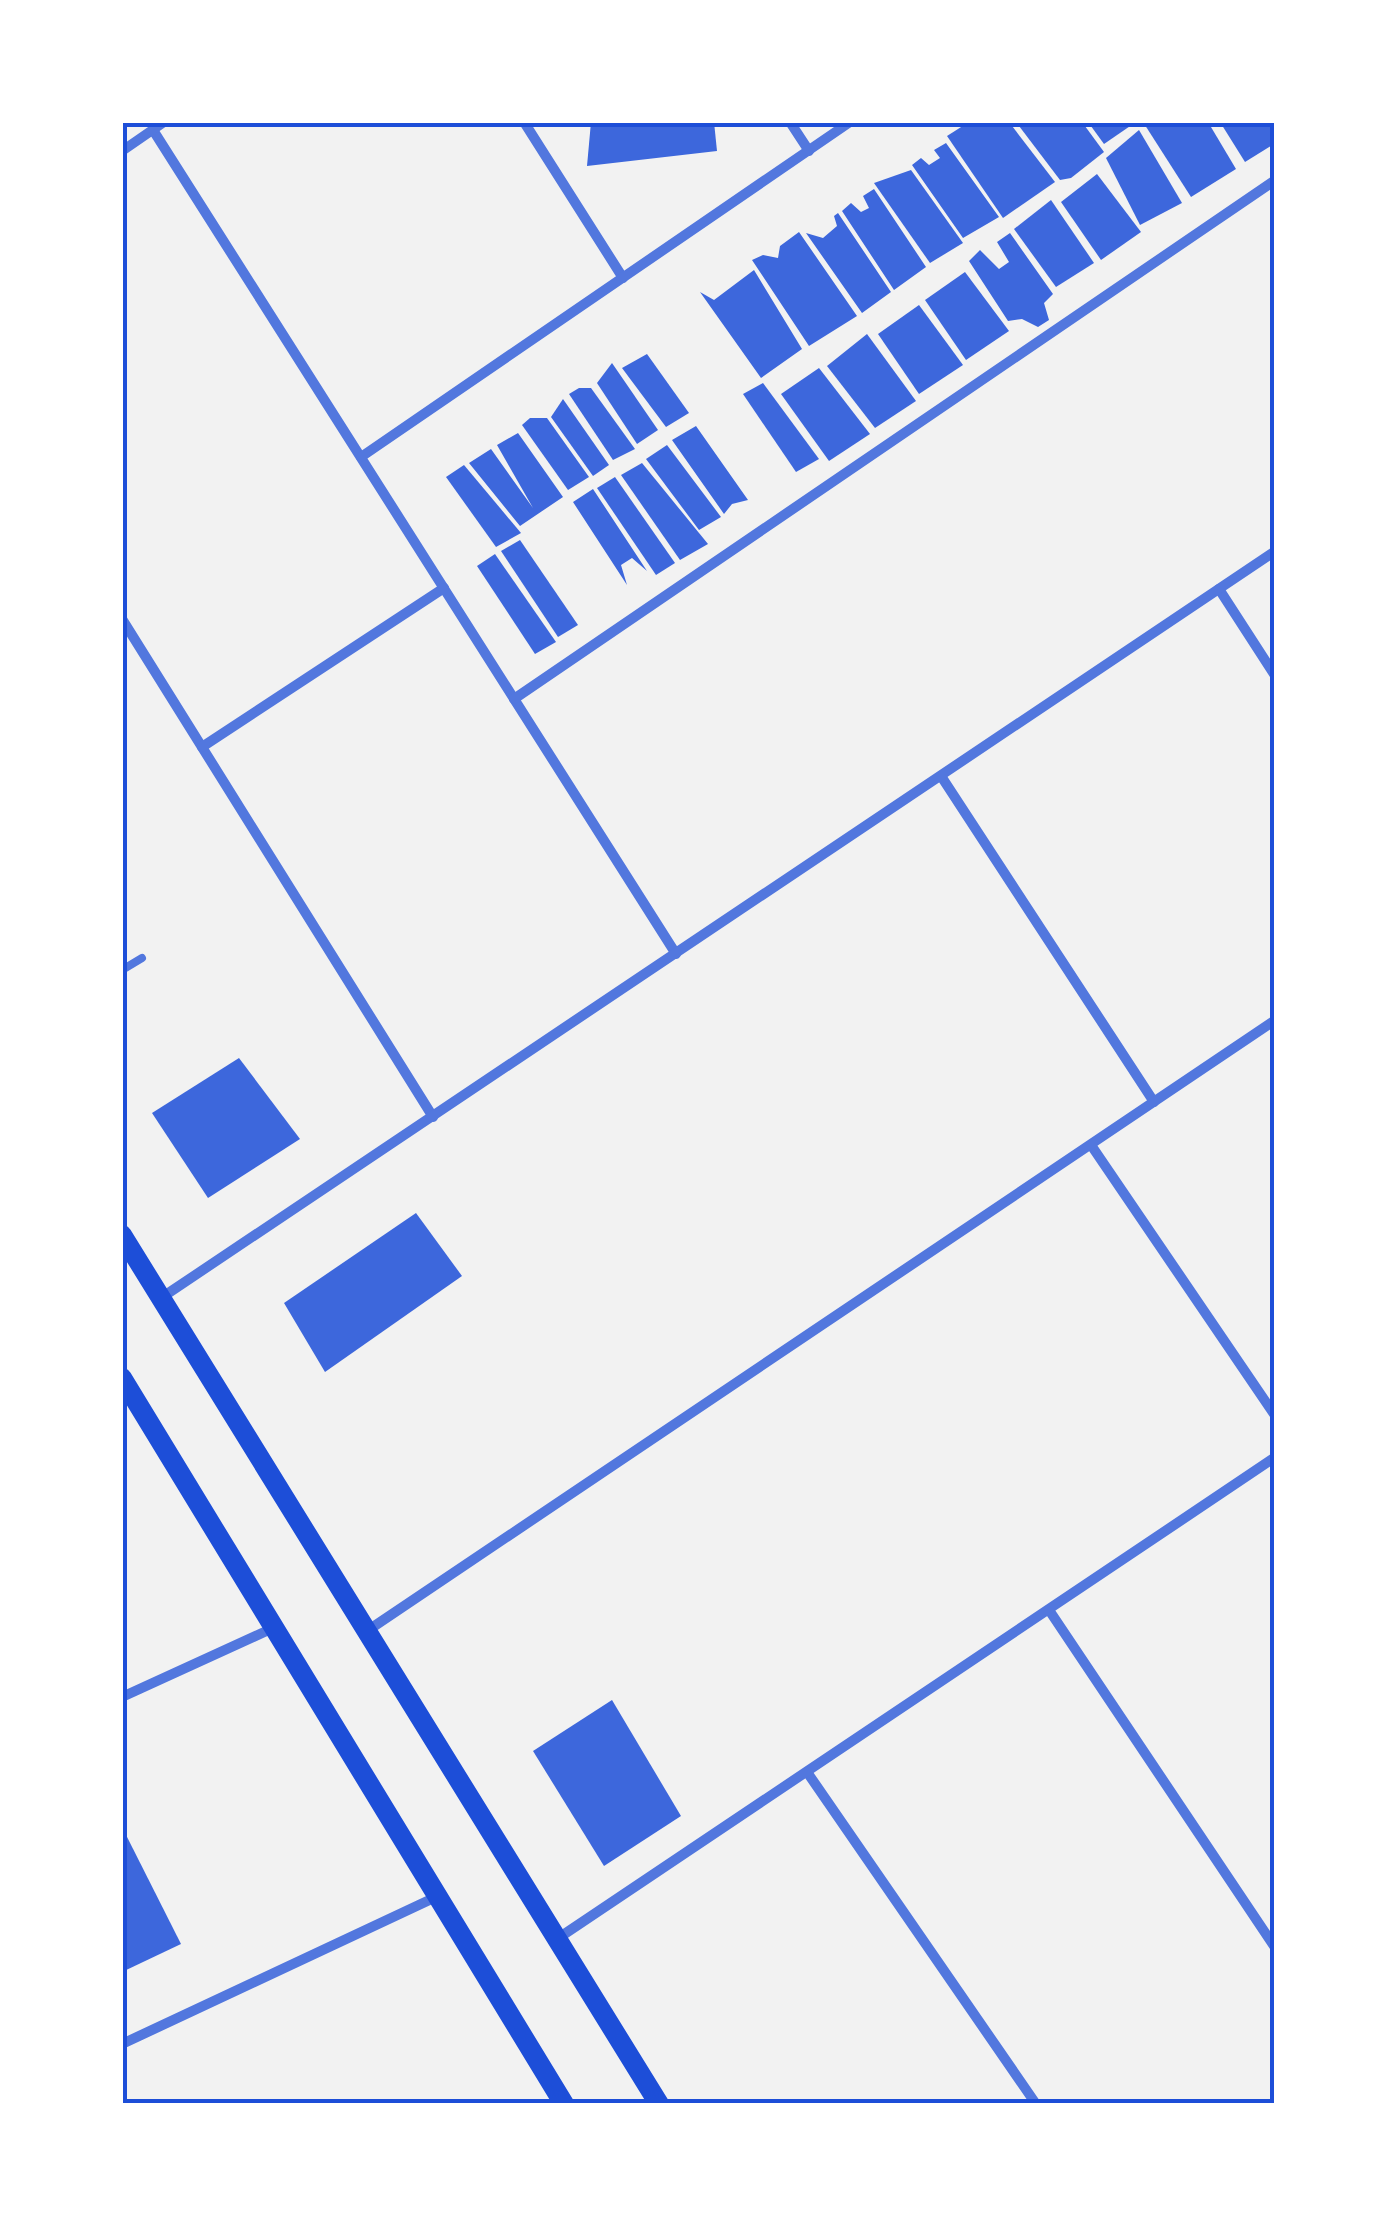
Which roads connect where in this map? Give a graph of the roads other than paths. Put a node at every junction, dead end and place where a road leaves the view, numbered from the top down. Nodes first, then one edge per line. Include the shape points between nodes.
1 (164, 122) edge
2 (524, 122) edge
3 (790, 122) edge
4 (850, 122) edge
5 (153, 130) junction
6 (122, 151) edge
7 (808, 151) junction
8 (1274, 181) edge
9 (622, 278) junction
10 (360, 457) junction
11 (1274, 552) edge
12 (444, 588) junction
13 (1219, 589) junction
14 (122, 620) edge
15 (1274, 674) edge
16 (514, 699) junction
17 (202, 747) junction
18 (941, 776) junction
19 (676, 954) junction
20 (142, 958) dead end
21 (122, 970) edge
22 (1274, 1021) edge
23 (1154, 1102) junction
24 (433, 1117) junction
25 (1091, 1145) junction
26 (122, 1235) edge
27 (161, 1298) junction
28 (122, 1378) edge
29 (1274, 1414) edge
30 (1274, 1458) edge
31 (1048, 1610) junction
32 (274, 1627) junction
33 (367, 1631) junction
34 (122, 1697) edge
35 (806, 1772) junction
36 (438, 1896) junction
37 (557, 1939) junction
38 (1274, 1946) edge
39 (122, 2044) edge
40 (564, 2104) edge
41 (658, 2104) edge
42 (1036, 2104) edge

1 - 5 street
2 - 9 street
3 - 7 street
4 - 7 street
5 - 6 street
5 - 10 street
7 - 9 street
8 - 16 street
9 - 10 street
10 - 12 street
11 - 13 street
12 - 16 street
12 - 17 street
13 - 15 street
13 - 18 street
14 - 17 street
16 - 19 street
17 - 24 street
18 - 19 street
18 - 23 street
19 - 24 street
20 - 21 lane
22 - 23 street
23 - 25 street
24 - 27 street
25 - 29 street
25 - 33 street
26 - 27 main road
27 - 33 main road
28 - 32 main road
30 - 31 street
31 - 35 street
31 - 38 street
32 - 34 street
32 - 36 main road
33 - 37 main road
35 - 37 street
35 - 42 street
36 - 39 street
36 - 40 main road
37 - 41 main road

